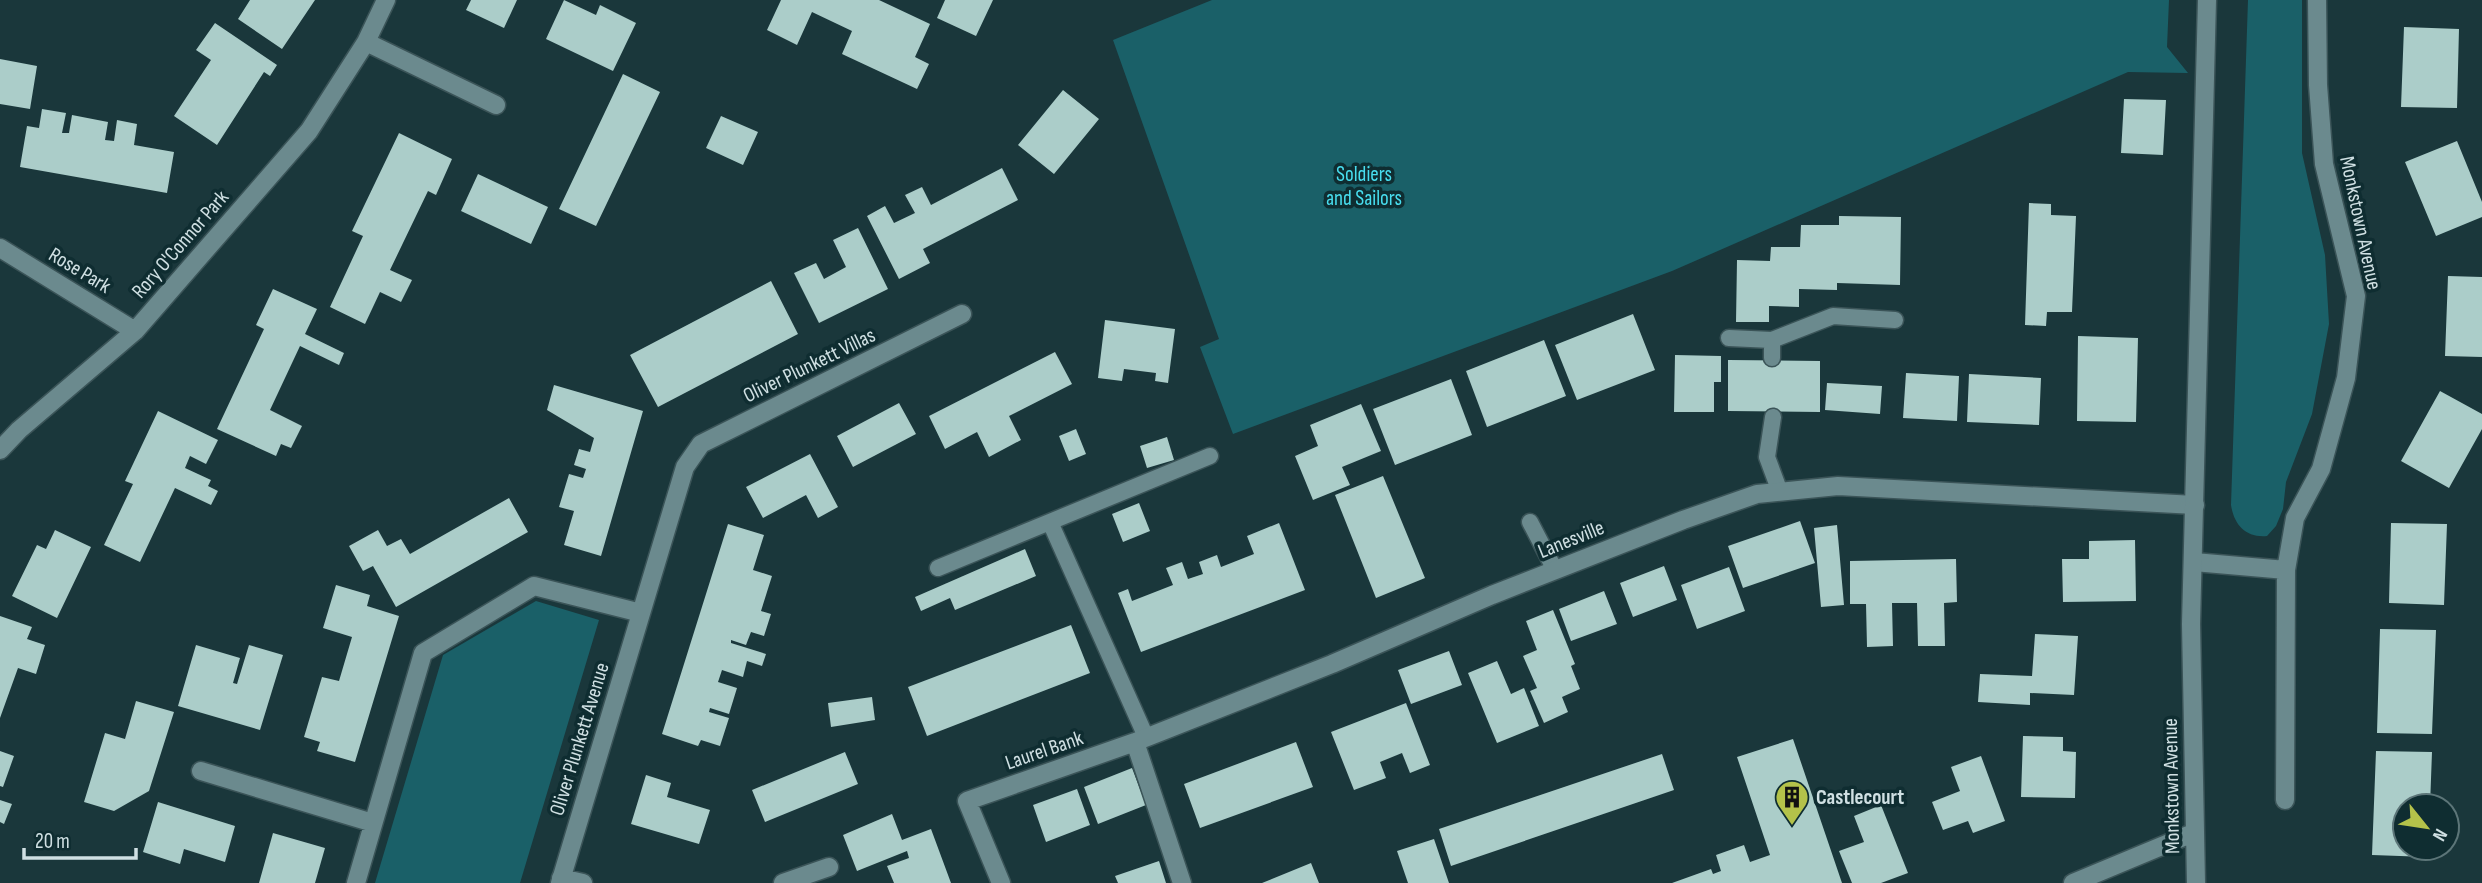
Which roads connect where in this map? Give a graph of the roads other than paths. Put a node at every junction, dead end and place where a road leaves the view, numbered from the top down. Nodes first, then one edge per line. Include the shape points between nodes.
1 (386, 0) edge
2 (2207, 0) edge
3 (2317, 0) edge
4 (366, 42) junction
5 (496, 105) dead end
6 (0, 248) edge
7 (962, 314) dead end
8 (1895, 320) dead end
9 (135, 331) junction
10 (1728, 338) dead end
11 (1772, 340) junction
12 (1772, 358) dead end
13 (1773, 417) dead end
14 (0, 450) edge
15 (1210, 456) dead end
16 (685, 467) joint
17 (1780, 492) junction
18 (2195, 506) junction
19 (1050, 522) junction
20 (1530, 522) dead end
21 (2194, 562) junction
22 (938, 568) dead end
23 (1555, 570) junction
24 (2286, 570) junction
25 (640, 613) junction
26 (1140, 740) junction
27 (201, 771) dead end
28 (2285, 800) dead end
29 (373, 822) junction
30 (2193, 833) junction
31 (829, 867) dead end
32 (560, 881) edge
33 (356, 883) edge
34 (583, 883) edge
35 (783, 883) edge
36 (1001, 883) edge
37 (1182, 883) edge
38 (2073, 883) edge
39 (2196, 883) edge

1 - 4 street, Rory O'Connor Park
2 - 18 street, Monkstown Avenue
3 - 24 street, Monkstown Avenue via 2324,164 2357,296 2346,378 2321,469 2295,518
4 - 5 street
4 - 9 street, Rory O'Connor Park via 309,131
6 - 9 street, Rose Park
7 - 16 street, Oliver Plunkett Villas via 701,444
8 - 11 lane via 1833,316
9 - 14 street, Rory O'Connor Park
10 - 11 lane
11 - 12 lane
13 - 17 lane via 1767,457
15 - 19 lane
16 - 25 street, Oliver Plunkett Avenue
17 - 18 street, Lanesville via 1838,486
17 - 23 street, Lanesville via 1682,520
18 - 21 street, Monkstown Avenue
19 - 22 lane
19 - 26 lane
20 - 23 lane
21 - 24 street
21 - 30 street, Monkstown Avenue
23 - 26 street, Lanesville
24 - 28 street, Monkstown Avenue
25 - 29 street via 534,586 423,653
25 - 32 street, Oliver Plunkett Avenue
26 - 36 street, Laurel Bank via 967,801
26 - 37 street
27 - 29 street
29 - 33 street
30 - 38 street
30 - 39 street, Monkstown Avenue
31 - 35 street
32 - 34 street, Oliver Plunkett Avenue

